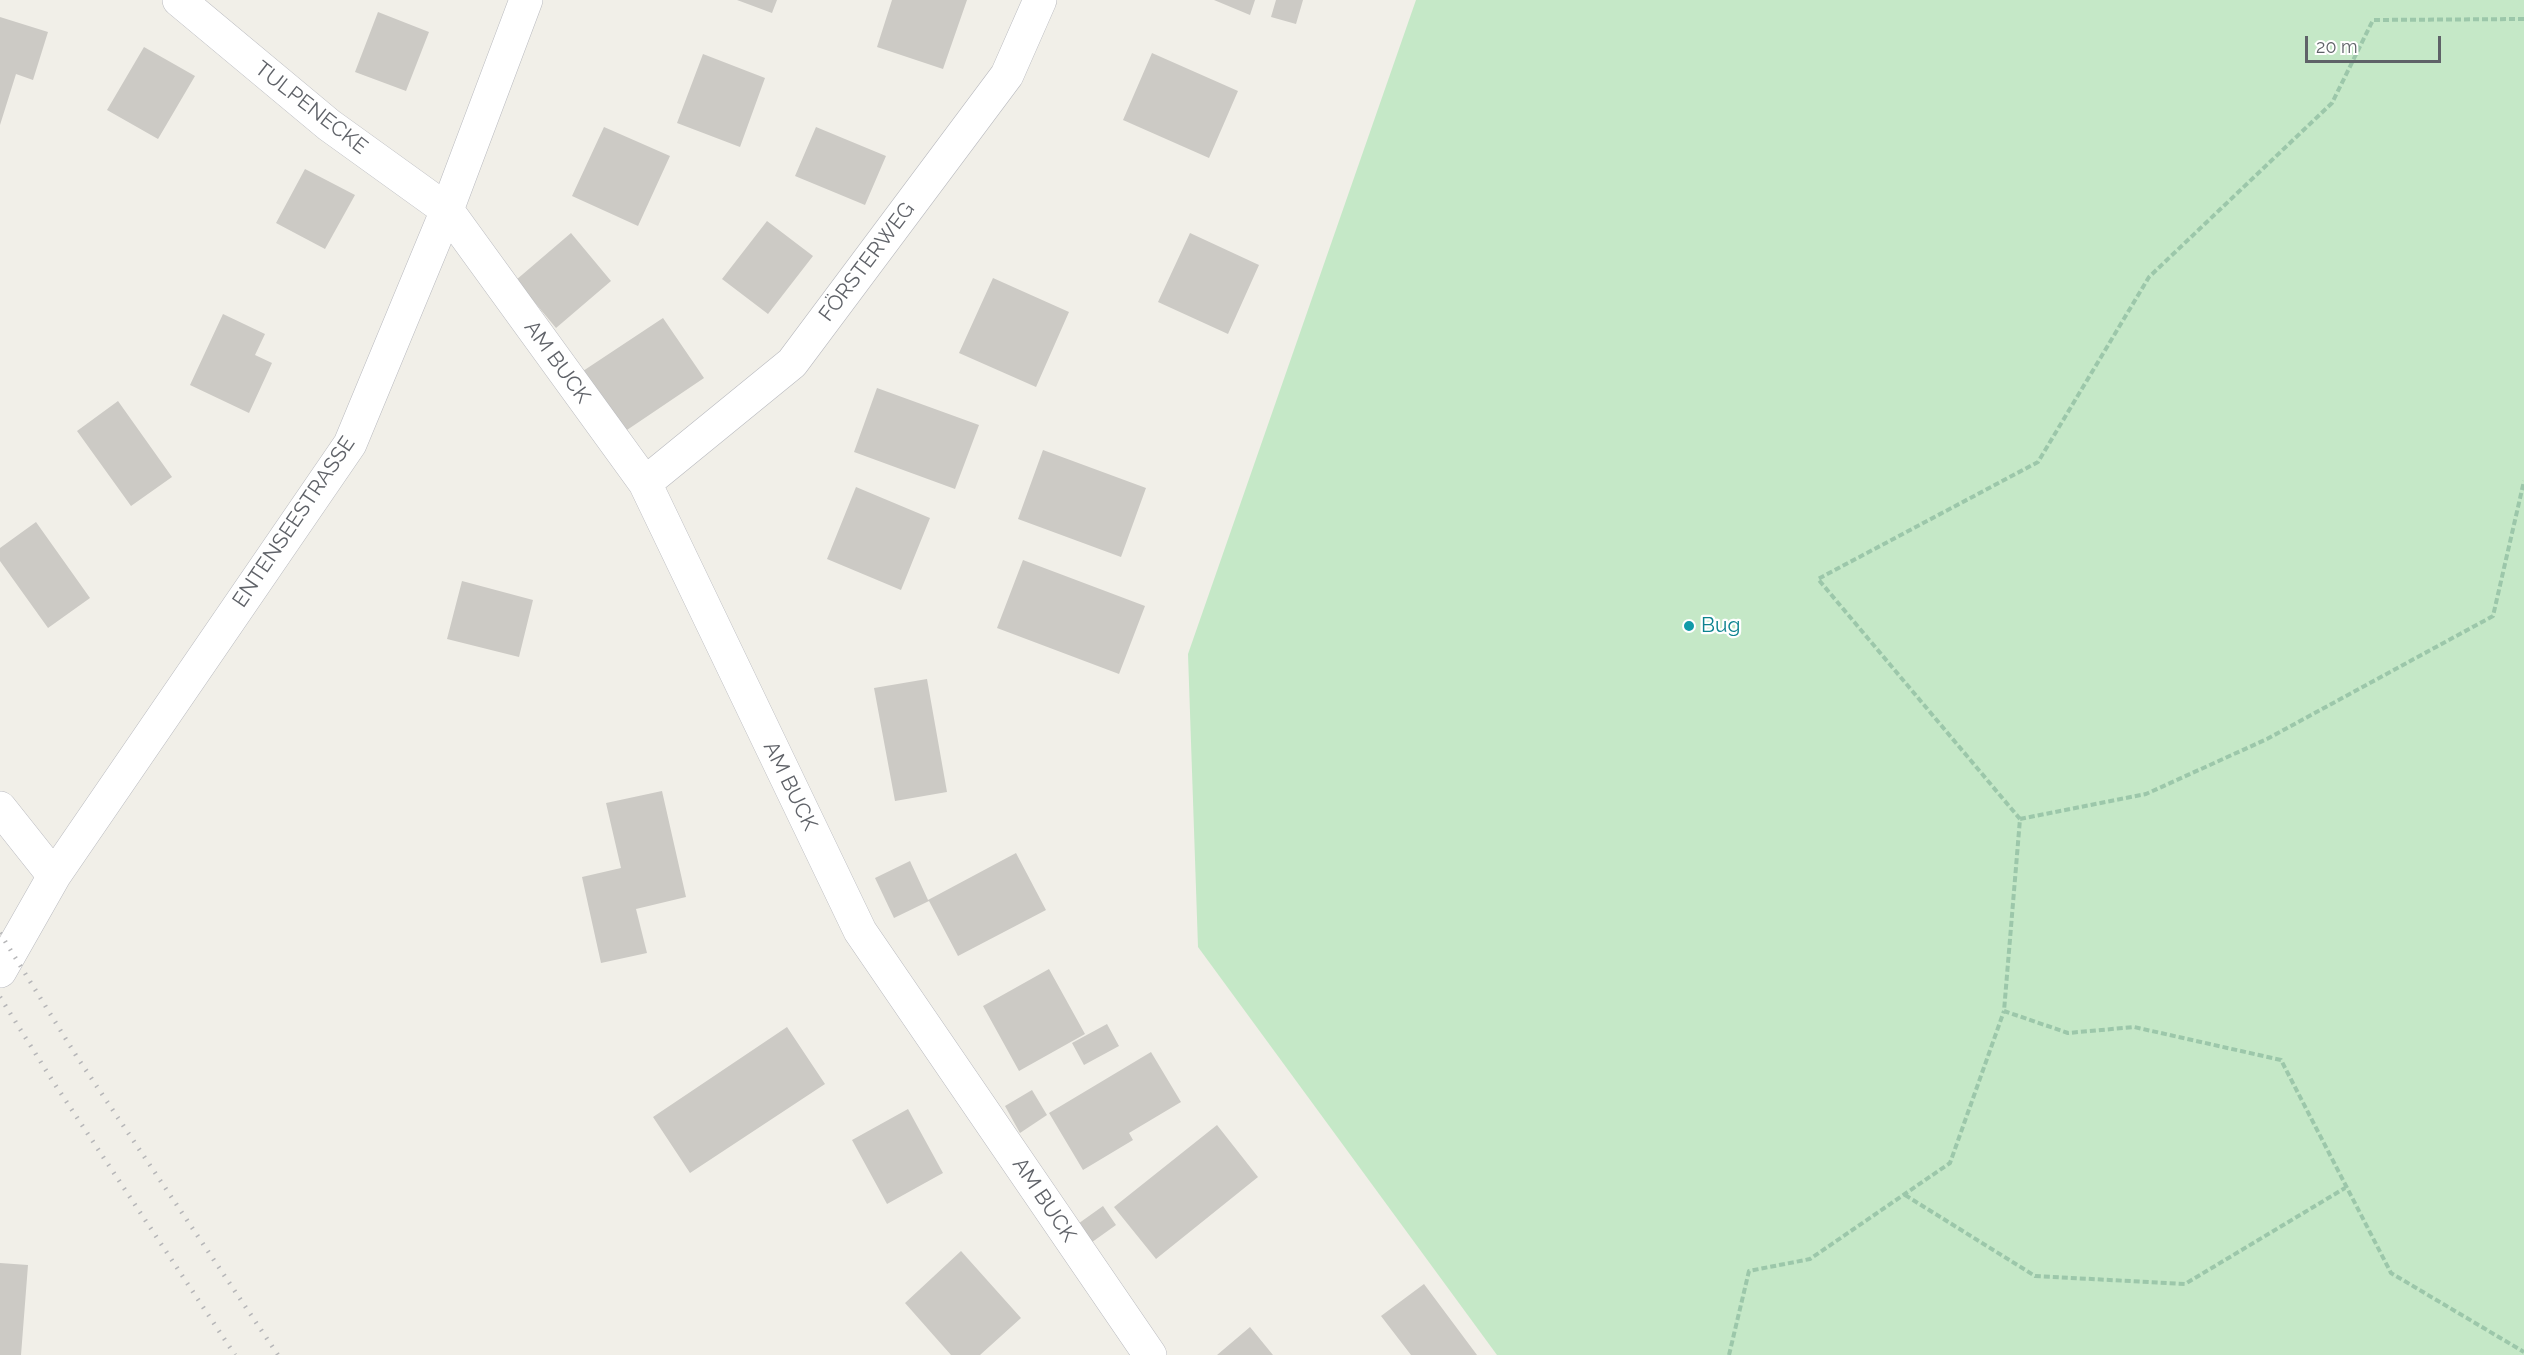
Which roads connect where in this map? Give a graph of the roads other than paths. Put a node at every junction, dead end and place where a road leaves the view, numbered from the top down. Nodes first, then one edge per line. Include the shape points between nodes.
1 (178, 0) edge
2 (526, 0) edge
3 (1040, 0) edge
4 (447, 210) junction
5 (645, 483) junction
6 (0, 808) edge
7 (54, 876) junction
8 (0, 971) edge
9 (1150, 1355) edge

1 - 4 street, TULPENECKE via 329,125
2 - 4 street, ENTENSEESTRASSE
3 - 5 street, FÖRSTERWEG via 1007,75 792,363
4 - 5 street, AM BUCK
4 - 7 street, ENTENSEESTRASSE via 350,444
5 - 9 street, AM BUCK via 860,931
6 - 7 street
7 - 8 street, ENTENSEESTRASSE

